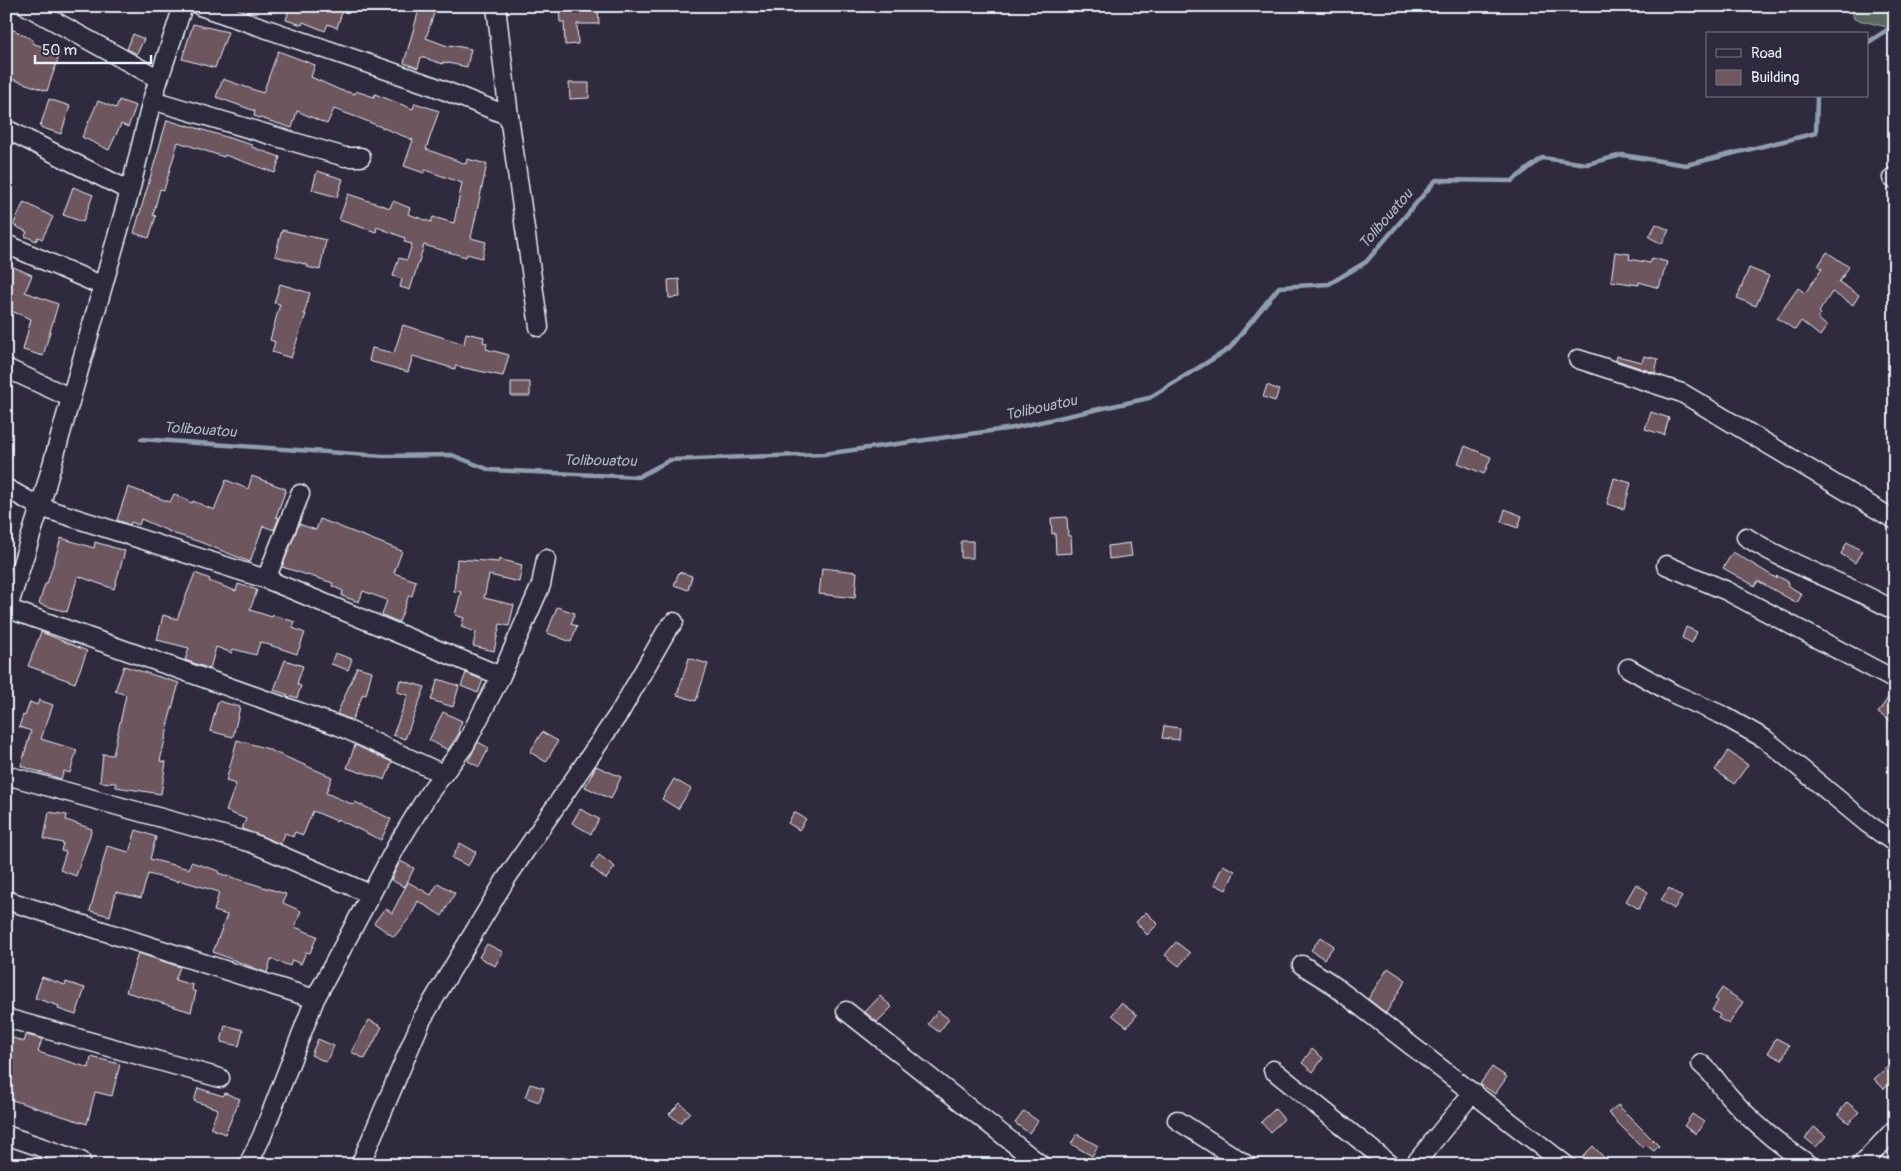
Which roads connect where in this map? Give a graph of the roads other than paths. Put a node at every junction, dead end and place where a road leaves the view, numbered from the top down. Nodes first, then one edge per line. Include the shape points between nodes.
1 (27, 6) edge
2 (182, 6) edge
3 (200, 6) edge
4 (496, 6) edge
5 (159, 79) junction
6 (152, 100) junction
7 (509, 116) junction
8 (6, 128) edge
9 (361, 157) dead end
10 (130, 191) junction
11 (6, 244) edge
12 (104, 286) junction
13 (539, 327) dead end
14 (1578, 359) dead end
15 (6, 368) edge
16 (71, 398) junction
17 (6, 488) edge
18 (300, 494) dead end
19 (40, 507) junction
20 (1895, 520) edge
21 (1746, 537) dead end
22 (546, 559) dead end
23 (1666, 565) dead end
24 (266, 579) junction
25 (7, 610) edge
26 (1895, 611) edge
27 (674, 622) dead end
28 (1628, 668) dead end
29 (501, 676) junction
30 (1895, 680) edge
31 (443, 774) junction
32 (6, 775) edge
33 (1895, 843) edge
34 (370, 894) junction
35 (6, 900) edge
36 (1302, 965) dead end
37 (315, 998) junction
38 (846, 1011) dead end
39 (6, 1018) edge
40 (1701, 1064) dead end
41 (1273, 1070) dead end
42 (220, 1078) dead end
43 (1473, 1092) junction
44 (1177, 1120) dead end
45 (1895, 1129) edge
46 (6, 1135) edge
47 (80, 1161) dead end
48 (248, 1165) edge
49 (360, 1165) edge
50 (1041, 1165) edge
51 (1247, 1165) edge
52 (1392, 1165) edge
53 (1414, 1165) edge
54 (1566, 1165) edge
55 (1810, 1165) edge
56 (1861, 1165) edge

1 - 5 street
2 - 5 street
3 - 7 street via 433,86
4 - 7 street
5 - 6 street
6 - 9 street via 345,157
6 - 10 street
7 - 13 street
8 - 10 street
10 - 12 street
11 - 12 street
12 - 16 street
14 - 20 street via 1682,393
15 - 16 street
16 - 19 street
17 - 19 street
18 - 24 street
19 - 24 street
19 - 25 street
21 - 26 street
22 - 29 street via 541,585
23 - 30 street via 1727,591
24 - 29 street
25 - 31 street via 321,720
27 - 49 street via 620,712 506,879 422,1019
28 - 33 street via 1765,739
29 - 31 street via 465,745
31 - 34 street
32 - 34 street via 252,843
34 - 37 street
35 - 37 street
36 - 43 street
37 - 48 street
38 - 50 street
39 - 42 street
40 - 55 street via 1780,1146
41 - 52 street
43 - 53 street
43 - 54 street
44 - 51 street
45 - 56 street
46 - 47 street

